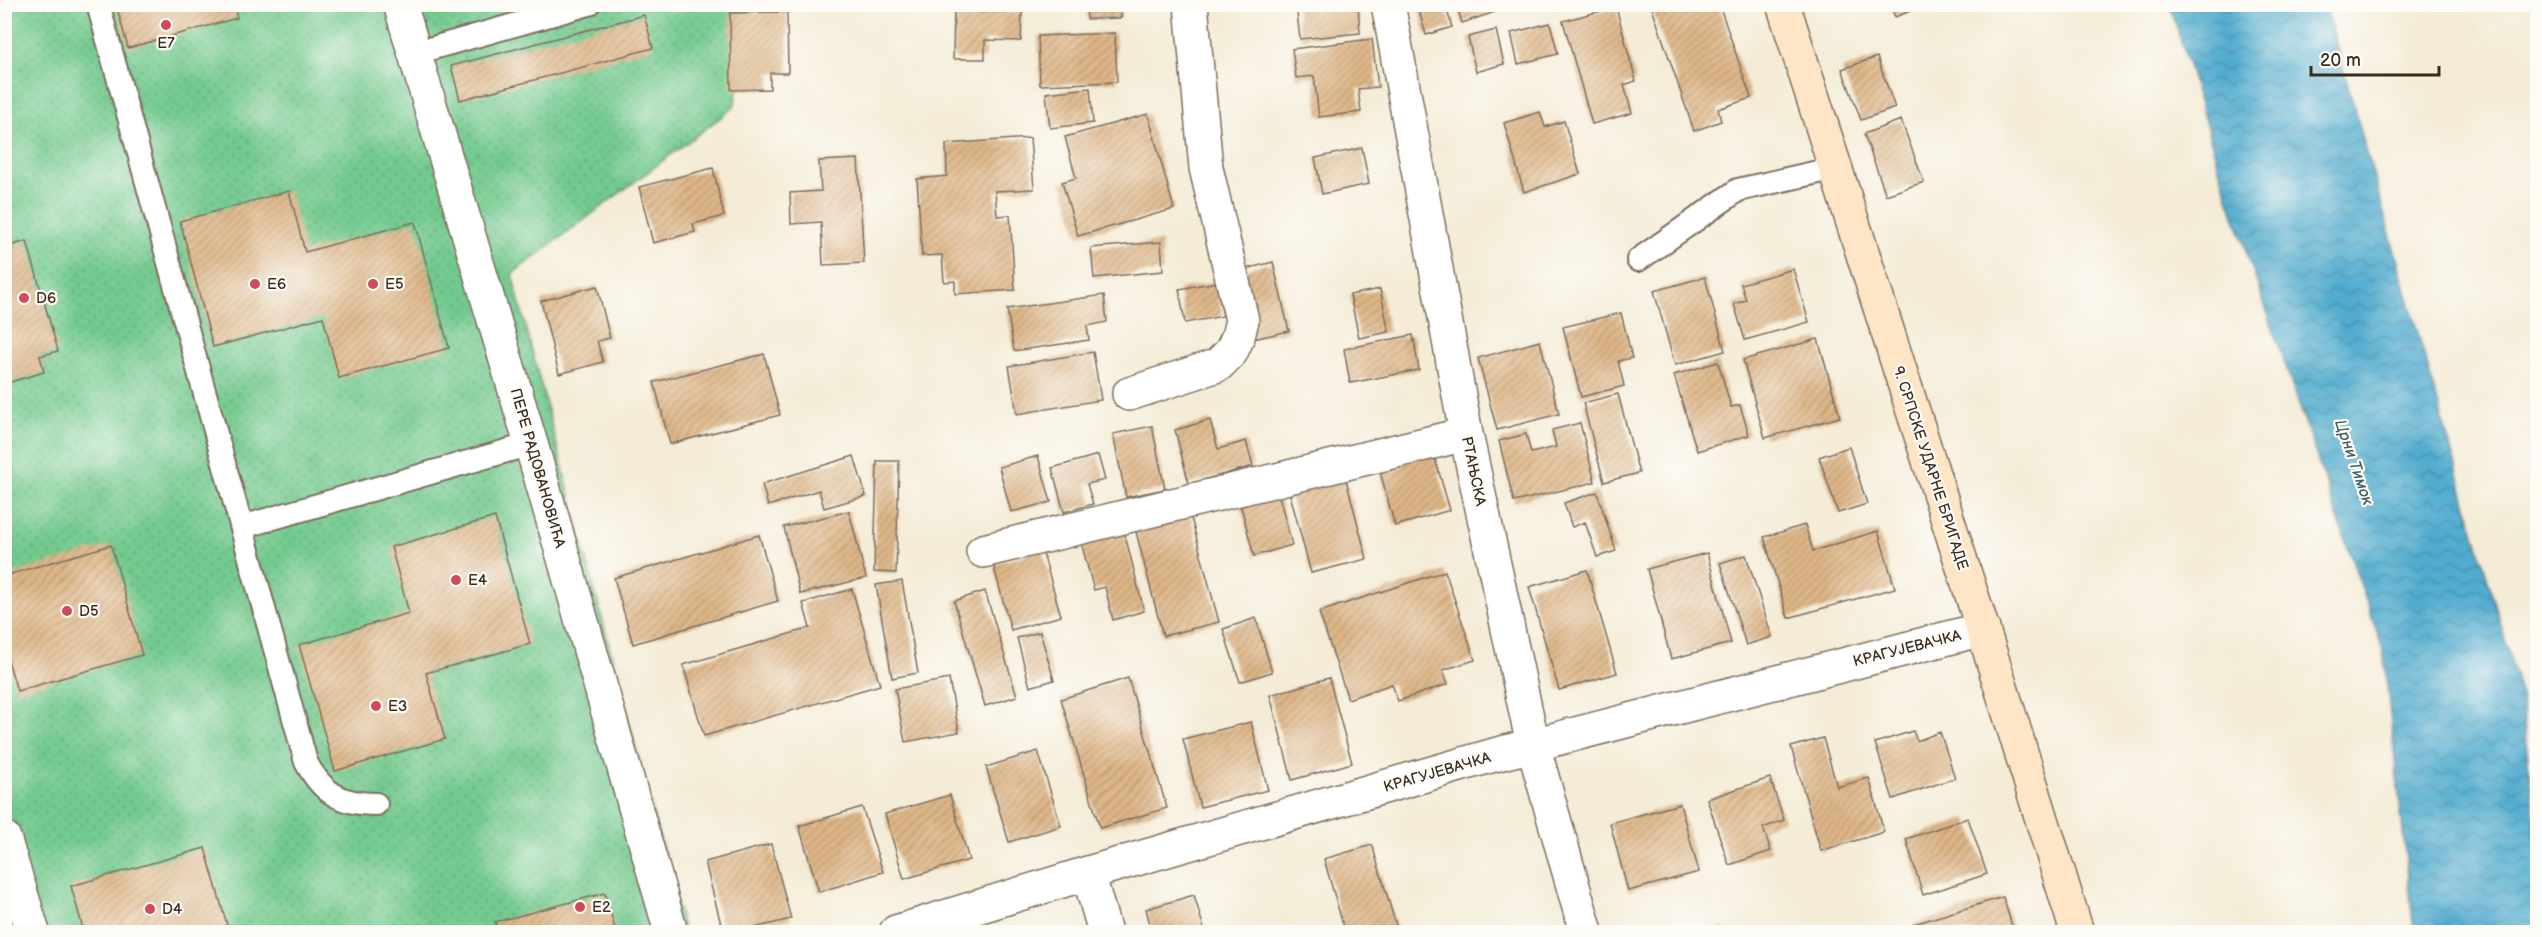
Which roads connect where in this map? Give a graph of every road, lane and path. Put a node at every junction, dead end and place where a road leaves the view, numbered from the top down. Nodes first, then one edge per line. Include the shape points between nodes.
1 (98, 4) edge
2 (400, 4) edge
3 (589, 4) edge
4 (1191, 4) edge
5 (1388, 4) edge
6 (1783, 4) edge
7 (415, 53) junction
8 (1836, 168) junction
9 (1638, 260) dead end
10 (1129, 394) dead end
11 (1466, 434) junction
12 (531, 444) junction
13 (242, 527) junction
14 (983, 551) dead end
15 (1983, 628) junction
16 (1533, 746) junction
17 (376, 804) dead end
18 (4, 838) edge
19 (1088, 873) junction
20 (33, 933) edge
21 (671, 933) edge
22 (896, 933) edge
23 (1105, 933) edge
24 (1586, 933) edge
25 (2077, 933) edge

1 - 13 lane
2 - 7 street, ПЕРЕ РАДОВАНОВИЋА
3 - 7 lane
4 - 10 street via 1206,168 1242,320 1231,352 1218,365
5 - 11 street, РТАЊСКА
6 - 8 street, 9. СРПСКЕ УДАРНЕ БРИГАДЕ
7 - 12 street, ПЕРЕ РАДОВАНОВИЋА
8 - 9 lane via 1738,190
8 - 15 street, 9. СРПСКЕ УДАРНЕ БРИГАДЕ
11 - 14 street
11 - 16 street, РТАЊСКА
12 - 13 lane
12 - 21 street, ПЕРЕ РАДОВАНОВИЋА
13 - 17 lane via 306,762 315,781 330,793 352,802
15 - 16 street, КРАГУЈЕВАЧКА
15 - 25 street, 9. СРПСКЕ УДАРНЕ БРИГАДЕ
16 - 19 street, КРАГУЈЕВАЧКА
16 - 24 street, РТАЊСКА
18 - 20 street
19 - 22 street, КРАГУЈЕВАЧКА
19 - 23 street

